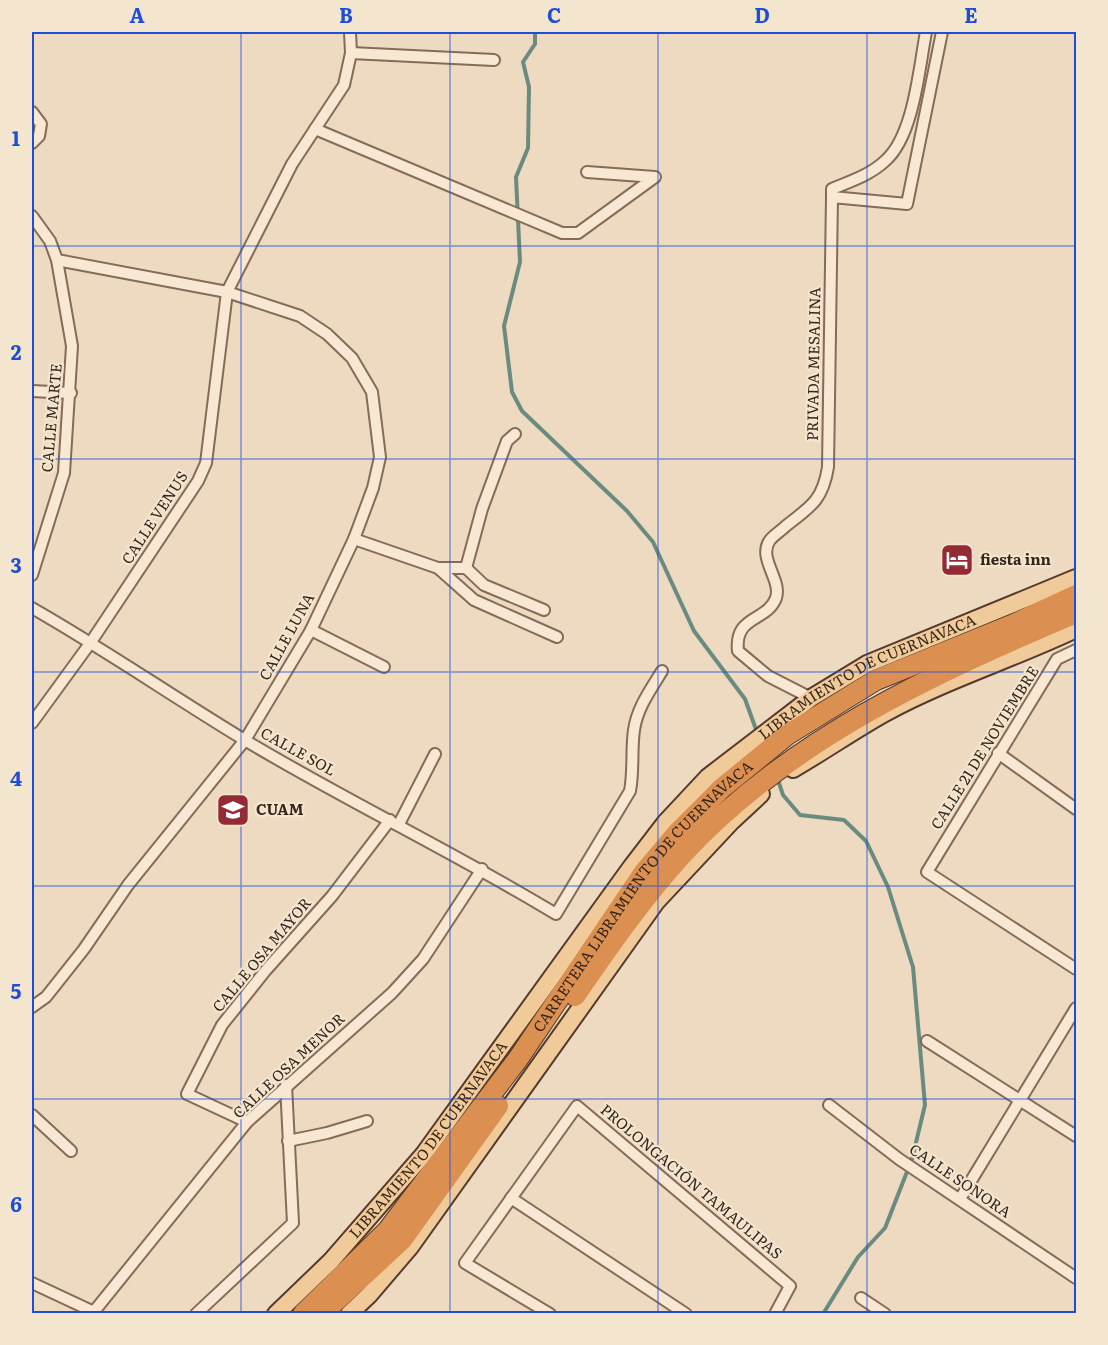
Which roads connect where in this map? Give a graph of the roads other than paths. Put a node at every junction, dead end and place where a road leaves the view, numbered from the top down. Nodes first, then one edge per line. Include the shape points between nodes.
1 (350, 32) edge
2 (926, 32) edge
3 (942, 32) edge
4 (351, 53) junction
5 (494, 60) dead end
6 (32, 112) edge
7 (315, 129) junction
8 (32, 143) edge
9 (587, 172) dead end
10 (832, 197) junction
11 (32, 216) edge
12 (57, 260) junction
13 (227, 292) junction
14 (32, 391) edge
15 (71, 393) junction
16 (515, 434) dead end
17 (354, 539) junction
18 (438, 568) junction
19 (466, 568) junction
20 (32, 575) edge
21 (1077, 578) edge
22 (1077, 595) edge
23 (32, 608) edge
24 (544, 610) dead end
25 (1077, 613) edge
26 (1077, 629) edge
27 (311, 630) junction
28 (557, 637) dead end
29 (91, 642) junction
30 (1077, 650) edge
31 (384, 667) dead end
32 (662, 671) dead end
33 (811, 699) junction
34 (32, 723) edge
35 (783, 729) junction
36 (245, 740) junction
37 (751, 753) junction
38 (998, 753) junction
39 (435, 754) dead end
40 (790, 766) junction
41 (768, 782) junction
42 (1077, 809) edge
43 (394, 822) junction
44 (482, 869) junction
45 (1077, 969) edge
46 (32, 1007) edge
47 (1077, 1008) edge
48 (927, 1041) dead end
49 (286, 1084) junction
50 (1020, 1101) junction
51 (829, 1105) dead end
52 (32, 1115) edge
53 (367, 1121) dead end
54 (247, 1122) junction
55 (1077, 1136) edge
56 (288, 1141) junction
57 (71, 1151) dead end
58 (511, 1198) junction
59 (960, 1200) junction
60 (1077, 1278) edge
61 (32, 1283) edge
62 (861, 1298) dead end
63 (93, 1313) edge
64 (196, 1314) edge
65 (276, 1314) edge
66 (303, 1314) edge
67 (322, 1314) edge
68 (349, 1314) edge
69 (550, 1314) edge
70 (686, 1314) edge
71 (775, 1314) edge
72 (885, 1314) edge

1 - 4 street, CALLE VENUS
2 - 10 street via 904,134 887,160 869,173 832,189
3 - 10 street via 908,204
4 - 5 street
4 - 7 street, CALLE VENUS via 344,85
6 - 8 street via 40,124 39,136
7 - 9 street via 562,233 578,233 655,177
7 - 13 street, CALLE VENUS via 273,198
10 - 33 street, PRIVADA MESALINA via 825,486 814,504 770,539 766,553 777,596 741,628 736,639 738,651 768,676
11 - 12 street via 50,241
12 - 13 street
12 - 15 street, CALLE MARTE via 72,346
13 - 17 street, CALLE LUNA via 300,316 327,334 352,358 372,392 381,457
13 - 29 street, CALLE VENUS via 206,463
14 - 15 street
15 - 20 street, CALLE MARTE via 64,473
16 - 19 street via 507,441 489,490
17 - 18 street
17 - 27 street, CALLE LUNA
18 - 19 street
18 - 28 street via 474,600
19 - 24 street via 484,585
21 - 33 main road, LIBRAMIENTO DE CUERNAVACA via 867,664
22 - 35 highway, CARRETERA LIBRAMIENTO DE CUERNAVACA via 876,680
23 - 29 street, CALLE SOL
25 - 40 highway, CARRETERA LIBRAMIENTO DE CUERNAVACA via 1018,637 878,706
26 - 40 main road via 949,682
27 - 31 street
27 - 36 street, CALLE LUNA
29 - 34 street, CALLE VENUS
29 - 36 street, CALLE SOL
30 - 38 street, CALLE 21 DE NOVIEMBRE via 1057,659
32 - 44 street, CALLE SOL via 643,702 634,729 630,791 556,914
33 - 35 main road, LIBRAMIENTO DE CUERNAVACA
35 - 37 highway, CARRETERA LIBRAMIENTO DE CUERNAVACA
36 - 43 street, CALLE SOL
36 - 46 street, CALLE LUNA via 128,885 46,997
37 - 65 main road, LIBRAMIENTO DE CUERNAVACA via 708,777 665,823 424,1154 331,1261
37 - 66 highway, CARRETERA LIBRAMIENTO DE CUERNAVACA via 644,872 518,1059 388,1230
38 - 42 street
38 - 45 street, CALLE 21 DE NOVIEMBRE via 927,872
39 - 43 street
40 - 41 highway, CARRETERA LIBRAMIENTO DE CUERNAVACA
41 - 67 highway, CARRETERA LIBRAMIENTO DE CUERNAVACA via 682,855 647,897 402,1240
41 - 68 main road via 656,902 410,1247
43 - 44 street, CALLE SOL
43 - 54 street, CALLE OSA MAYOR via 222,1025 187,1094
44 - 49 street, CALLE OSA MENOR via 423,959 392,993
47 - 50 street
48 - 50 street
49 - 54 street, CALLE OSA MENOR
49 - 56 street
50 - 55 street
50 - 59 street
51 - 59 street, CALLE SONORA
52 - 57 street
53 - 56 street
54 - 63 street, CALLE OSA MENOR
56 - 64 street via 293,1222
58 - 69 street, PROLONGACIÓN TAMAULIPAS via 465,1263
58 - 70 street
58 - 71 street, PROLONGACIÓN TAMAULIPAS via 577,1106 790,1286
59 - 60 street, CALLE SONORA
61 - 63 street
62 - 72 street

